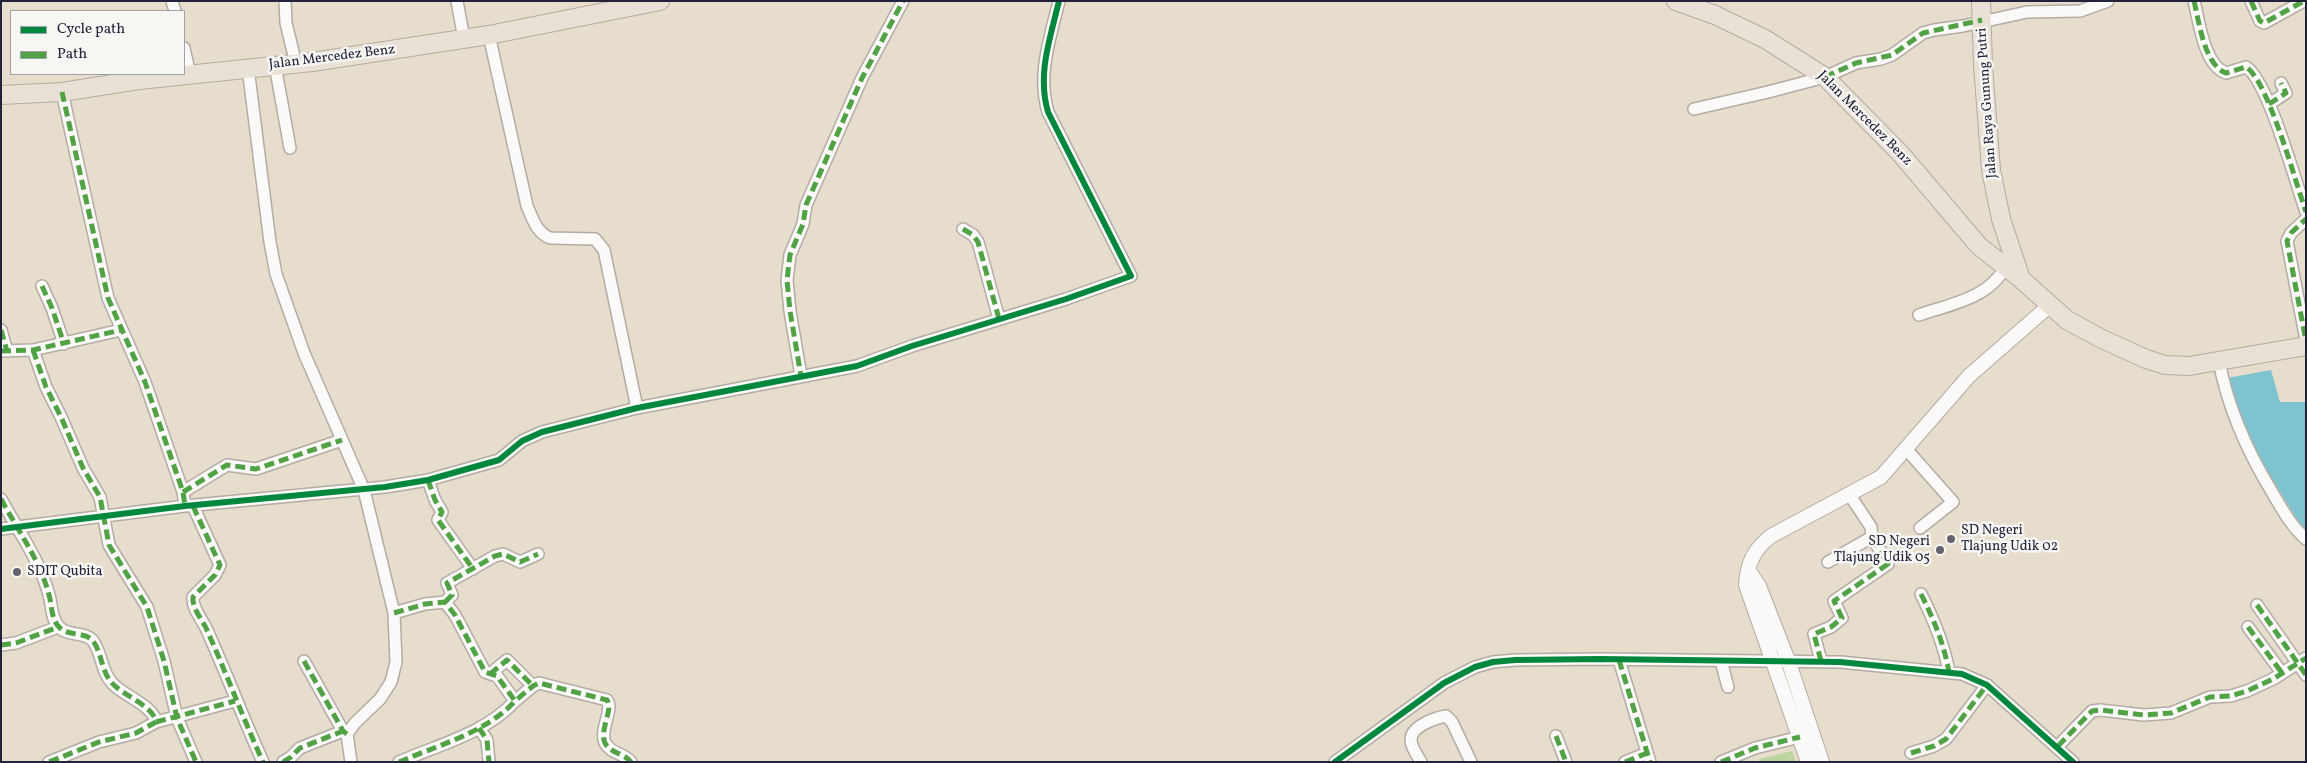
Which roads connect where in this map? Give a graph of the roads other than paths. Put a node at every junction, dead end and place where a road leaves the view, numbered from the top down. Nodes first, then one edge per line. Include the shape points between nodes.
1 (285, 1) edge
2 (457, 1) edge
3 (903, 1) edge
4 (1059, 1) edge
5 (1676, 1) edge
6 (1981, 1) edge
7 (2108, 1) edge
8 (2194, 1) edge
9 (2251, 1) edge
10 (2304, 1) edge
11 (652, 2) edge
12 (1982, 20) junction
13 (489, 35) junction
14 (464, 39) junction
15 (185, 52) edge
16 (296, 64) junction
17 (275, 65) junction
18 (248, 68) junction
19 (190, 75) junction
20 (1825, 77) junction
21 (2281, 83) dead end
22 (62, 92) junction
23 (1, 95) edge
24 (2269, 104) junction
25 (1694, 109) dead end
26 (290, 148) dead end
27 (2306, 212) edge
28 (2306, 219) edge
29 (963, 229) dead end
30 (2005, 267) junction
31 (2020, 278) junction
32 (42, 286) dead end
33 (2050, 305) junction
34 (1919, 315) dead end
35 (999, 319) junction
36 (1, 330) edge
37 (122, 330) junction
38 (2306, 340) edge
39 (64, 344) junction
40 (2306, 346) edge
41 (33, 350) junction
42 (4, 351) edge
43 (2219, 361) junction
44 (801, 376) junction
45 (637, 408) junction
46 (342, 440) junction
47 (1907, 450) junction
48 (428, 480) junction
49 (364, 490) junction
50 (183, 492) junction
51 (1849, 494) junction
52 (1, 500) edge
53 (189, 506) junction
54 (104, 516) junction
55 (17, 528) junction
56 (1920, 528) dead end
57 (1, 529) edge
58 (1872, 537) junction
59 (2306, 538) edge
60 (538, 554) dead end
61 (1828, 562) dead end
62 (472, 569) junction
63 (1749, 571) junction
64 (1921, 594) dead end
65 (445, 602) junction
66 (2257, 605) dead end
67 (394, 613) junction
68 (58, 627) junction
69 (2248, 627) dead end
70 (1, 645) edge
71 (304, 660) dead end
72 (1619, 660) junction
73 (1721, 661) junction
74 (1772, 661) junction
75 (1821, 661) junction
76 (2302, 661) edge
77 (1789, 663) junction
78 (1949, 672) junction
79 (2282, 673) junction
80 (490, 674) junction
81 (2306, 674) edge
82 (1987, 685) junction
83 (533, 686) junction
84 (1728, 687) dead end
85 (235, 701) junction
86 (515, 701) junction
87 (177, 718) junction
88 (156, 722) junction
89 (479, 728) junction
90 (345, 732) junction
91 (1556, 736) dead end
92 (1800, 737) junction
93 (2058, 746) junction
94 (1911, 752) dead end
95 (1648, 758) edge
96 (60, 760) edge
97 (1337, 761) edge
98 (49, 762) edge
99 (196, 762) edge
100 (263, 762) edge
101 (283, 762) edge
102 (351, 762) edge
103 (399, 762) edge
104 (489, 762) edge
105 (631, 762) edge
106 (1421, 762) edge
107 (1471, 762) edge
108 (1566, 762) edge
109 (1625, 762) edge
110 (1721, 762) edge
111 (1808, 762) edge
112 (1822, 762) edge
113 (2073, 762) edge

1 - 16 street via 286,23
2 - 14 street
3 - 44 street via 862,78 806,205 803,224 790,255 788,294
4 - 35 street via 1043,71 1044,98 1048,112 1131,276
5 - 20 main road, Jalan Mercedez Benz via 1765,39
6 - 12 main road, Jalan Raya Gunung Putri
7 - 12 street via 2080,11 2027,12
8 - 24 street via 2213,63 2226,73 2249,68
9 - 10 street via 2264,24
11 - 13 main road, Jalan Mercedez Benz
12 - 20 street via 1923,33 1892,55 1856,63
12 - 31 main road, Jalan Raya Gunung Putri via 1991,170 2001,219
13 - 14 main road, Jalan Mercedez Benz
13 - 45 street via 535,225 550,238 595,239 604,250
14 - 16 main road, Jalan Mercedez Benz
15 - 19 street
16 - 17 main road, Jalan Mercedez Benz
17 - 18 main road, Jalan Mercedez Benz
17 - 26 street
18 - 19 main road, Jalan Mercedez Benz
18 - 46 street via 276,274 304,353
19 - 22 main road, Jalan Mercedez Benz
20 - 25 street
20 - 30 main road, Jalan Mercedez Benz via 1900,152 1979,246
21 - 24 street via 2286,94
22 - 23 main road, Jalan Mercedez Benz
22 - 37 street via 108,298
24 - 27 street
28 - 38 street via 2291,233 2288,241
29 - 35 street via 973,234 978,242
30 - 31 main road, Jalan Mercedez Benz
30 - 34 street via 1997,281 1980,293
31 - 33 main road
32 - 39 street
33 - 43 main road via 2068,320 2146,360 2190,366
33 - 47 street via 1969,376
35 - 44 street via 857,366
36 - 42 street
37 - 39 street
37 - 50 street via 145,382
39 - 41 street
40 - 43 main road
41 - 42 street
41 - 54 street via 46,388 100,497
43 - 59 street via 2227,398 2253,460 2290,521
44 - 45 street
45 - 48 street via 542,432 522,441 499,460
46 - 49 street
46 - 50 street via 256,469 226,465
47 - 51 street via 1881,477
47 - 56 street via 1954,502
48 - 49 street
48 - 62 street via 442,512 438,520
49 - 53 street
49 - 67 street
50 - 53 street
51 - 58 street via 1871,527
51 - 63 street via 1766,540 1756,548
52 - 55 street
53 - 54 street
53 - 85 street via 220,567 193,597 193,604 210,636
54 - 55 street
54 - 87 street via 109,545 147,607
55 - 57 street
55 - 68 street via 43,576
58 - 61 street
58 - 75 street via 1888,564 1834,601 1842,618 1814,634
60 - 62 street via 520,562 500,554
62 - 65 street via 447,583 452,595
63 - 74 street via 1746,585
63 - 77 street via 1759,586
64 - 78 street via 1939,633
65 - 67 street
65 - 80 street via 484,670
66 - 76 street
67 - 90 street via 396,662 391,682 380,699
68 - 70 street
68 - 88 street via 68,634 92,640 109,679 122,692 149,709
69 - 79 street
71 - 90 street
72 - 73 street
72 - 95 street
72 - 97 street via 1515,660 1475,667 1444,683
73 - 74 street
73 - 84 street
74 - 77 street
74 - 92 street
75 - 77 street
75 - 78 street
76 - 79 street
76 - 81 street
77 - 112 street
78 - 82 street
79 - 93 street via 2239,694 2210,697 2164,714 2092,711
80 - 83 street via 508,660
80 - 86 street via 497,676
82 - 93 street
82 - 94 street via 1946,739
83 - 86 street
83 - 105 street via 542,684 607,700 605,742 613,752
85 - 87 street
85 - 100 street
86 - 89 street
87 - 88 street
87 - 99 street
88 - 96 street via 136,733 99,742
89 - 103 street
89 - 104 street via 487,740
90 - 101 street via 300,748
90 - 102 street
91 - 108 street
92 - 110 street via 1755,748
92 - 111 street
93 - 113 street
95 - 109 street
96 - 98 street
106 - 107 street via 1411,742 1412,734 1420,726 1446,716

